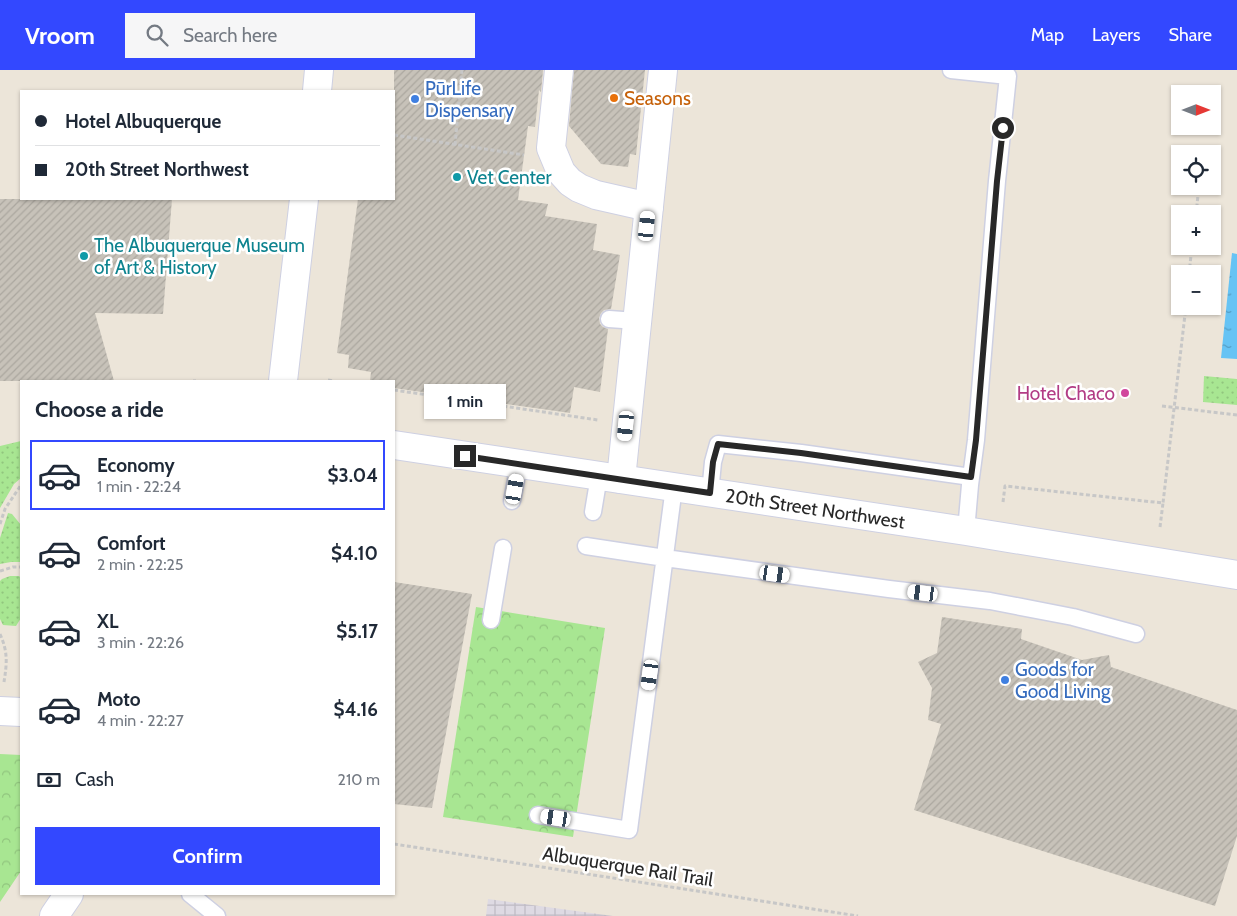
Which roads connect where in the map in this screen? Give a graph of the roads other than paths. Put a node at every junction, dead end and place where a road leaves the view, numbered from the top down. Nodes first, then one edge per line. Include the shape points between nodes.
1 (319, 70) edge
2 (559, 70) edge
3 (663, 70) edge
4 (951, 70) edge
5 (317, 90) edge
6 (304, 200) edge
7 (649, 208) junction
8 (609, 320) dead end
9 (638, 321) junction
10 (283, 380) edge
11 (395, 444) edge
12 (519, 464) junction
13 (610, 477) junction
14 (971, 477) junction
15 (674, 487) junction
16 (710, 493) junction
17 (512, 501) dead end
18 (593, 512) dead end
19 (966, 531) junction
20 (586, 546) dead end
21 (503, 548) dead end
22 (665, 558) junction
23 (1237, 575) edge
24 (491, 620) dead end
25 (1136, 634) dead end
26 (2, 698) edge
27 (20, 711) edge
28 (538, 815) dead end
29 (68, 895) edge
30 (191, 895) edge
31 (54, 916) edge
32 (217, 916) edge

1 - 5 street
2 - 7 street via 551,148 561,172 579,188 596,195
3 - 7 street
4 - 14 lane via 1008,76
6 - 10 street
7 - 9 street
8 - 9 lane
9 - 13 street
11 - 12 street, 20th Street Northwest
12 - 13 street, 20th Street Northwest
12 - 17 lane
13 - 15 street, 20th Street Northwest
13 - 18 lane
14 - 16 lane via 718,444
14 - 19 lane
15 - 16 street, 20th Street Northwest
15 - 22 lane
16 - 19 street, 20th Street Northwest
19 - 23 street, 20th Street Northwest
20 - 22 lane
21 - 24 lane
22 - 25 lane via 990,601
22 - 28 lane via 629,830
26 - 27 street
29 - 31 street
30 - 32 lane

